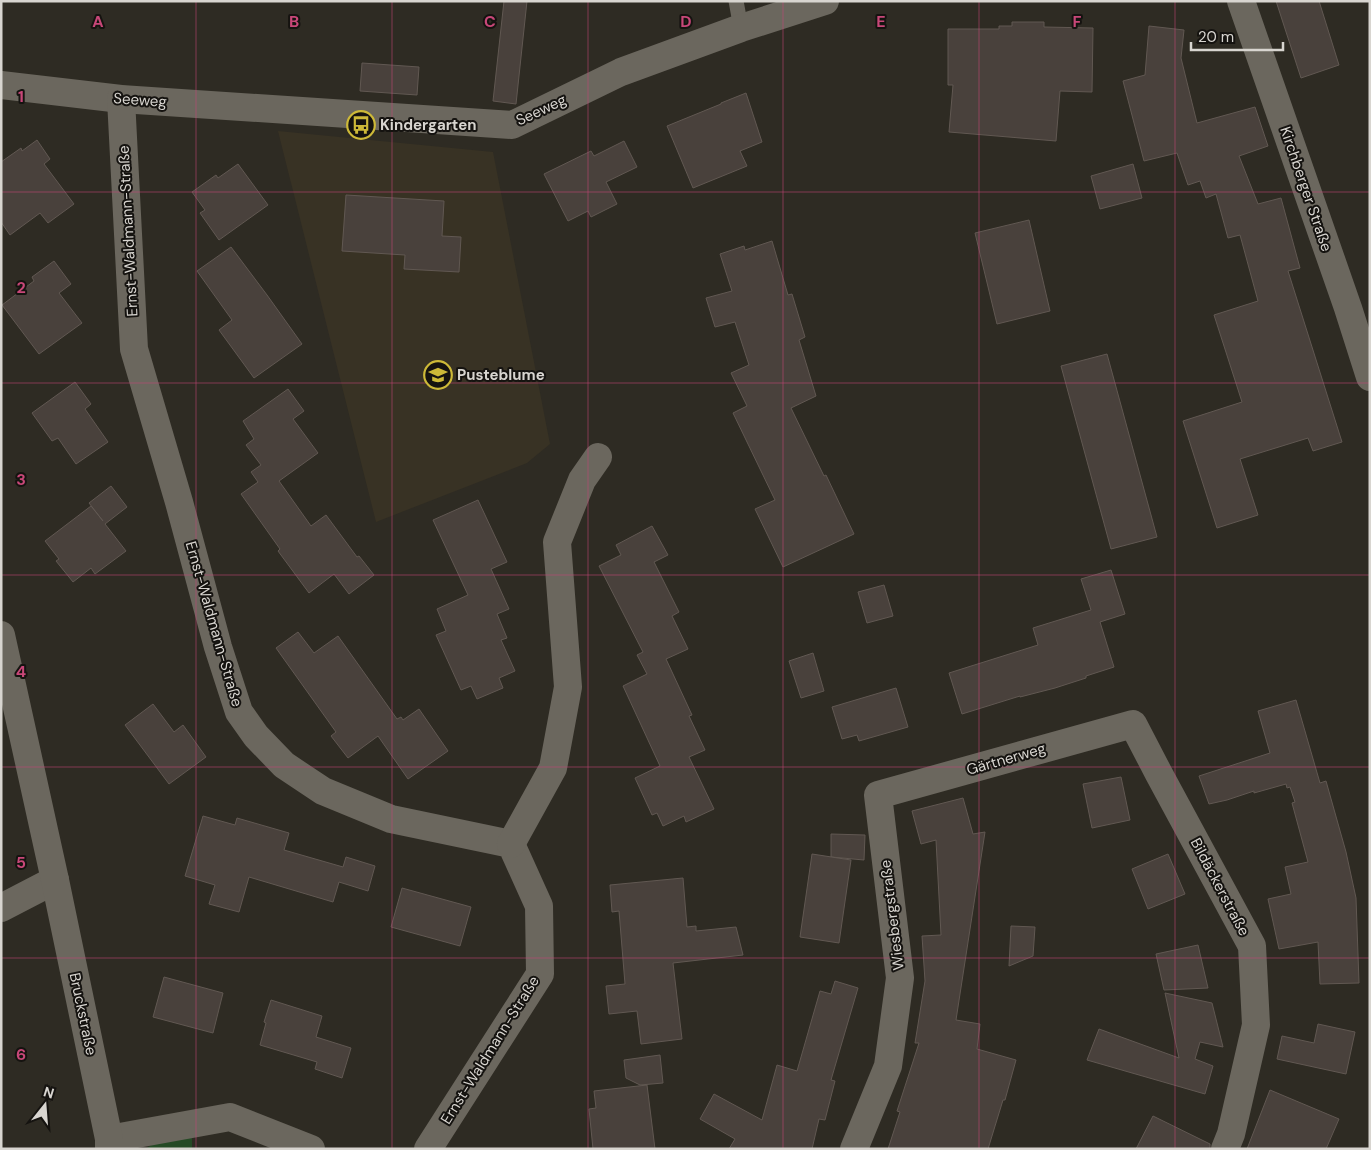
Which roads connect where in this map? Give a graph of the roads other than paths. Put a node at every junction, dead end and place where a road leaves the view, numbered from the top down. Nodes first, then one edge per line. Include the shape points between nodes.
1 (736, 1) edge
2 (825, 1) edge
3 (1240, 1) edge
4 (740, 28) junction
5 (1, 85) edge
6 (120, 99) junction
7 (1370, 377) edge
8 (598, 457) dead end
9 (2, 638) edge
10 (1133, 724) joint
11 (878, 795) joint
12 (511, 844) junction
13 (55, 880) junction
14 (1, 908) edge
15 (109, 1144) edge
16 (310, 1149) edge
17 (428, 1149) edge
18 (854, 1149) edge
19 (1225, 1149) edge

1 - 4 lane
2 - 4 street, Seeweg
3 - 7 street, Kirchberger Straße
4 - 6 street, Seeweg via 621,72 512,125
5 - 6 street, Seeweg
6 - 12 street, Ernst-Waldmann-Straße via 134,349 218,647 240,712 256,736 284,765 323,791 391,819
8 - 12 street via 582,480 556,542 568,687 553,768
9 - 13 street, Bruckstraße
10 - 11 street, Gärtnerweg
10 - 19 street, Bildäckerstraße via 1252,946 1256,1025 1232,1134
11 - 18 street, Wiesbergstraße via 900,978 888,1066
12 - 17 street, Ernst-Waldmann-Straße via 539,906 540,974
13 - 14 street
13 - 15 street, Bruckstraße
15 - 16 street via 230,1117

